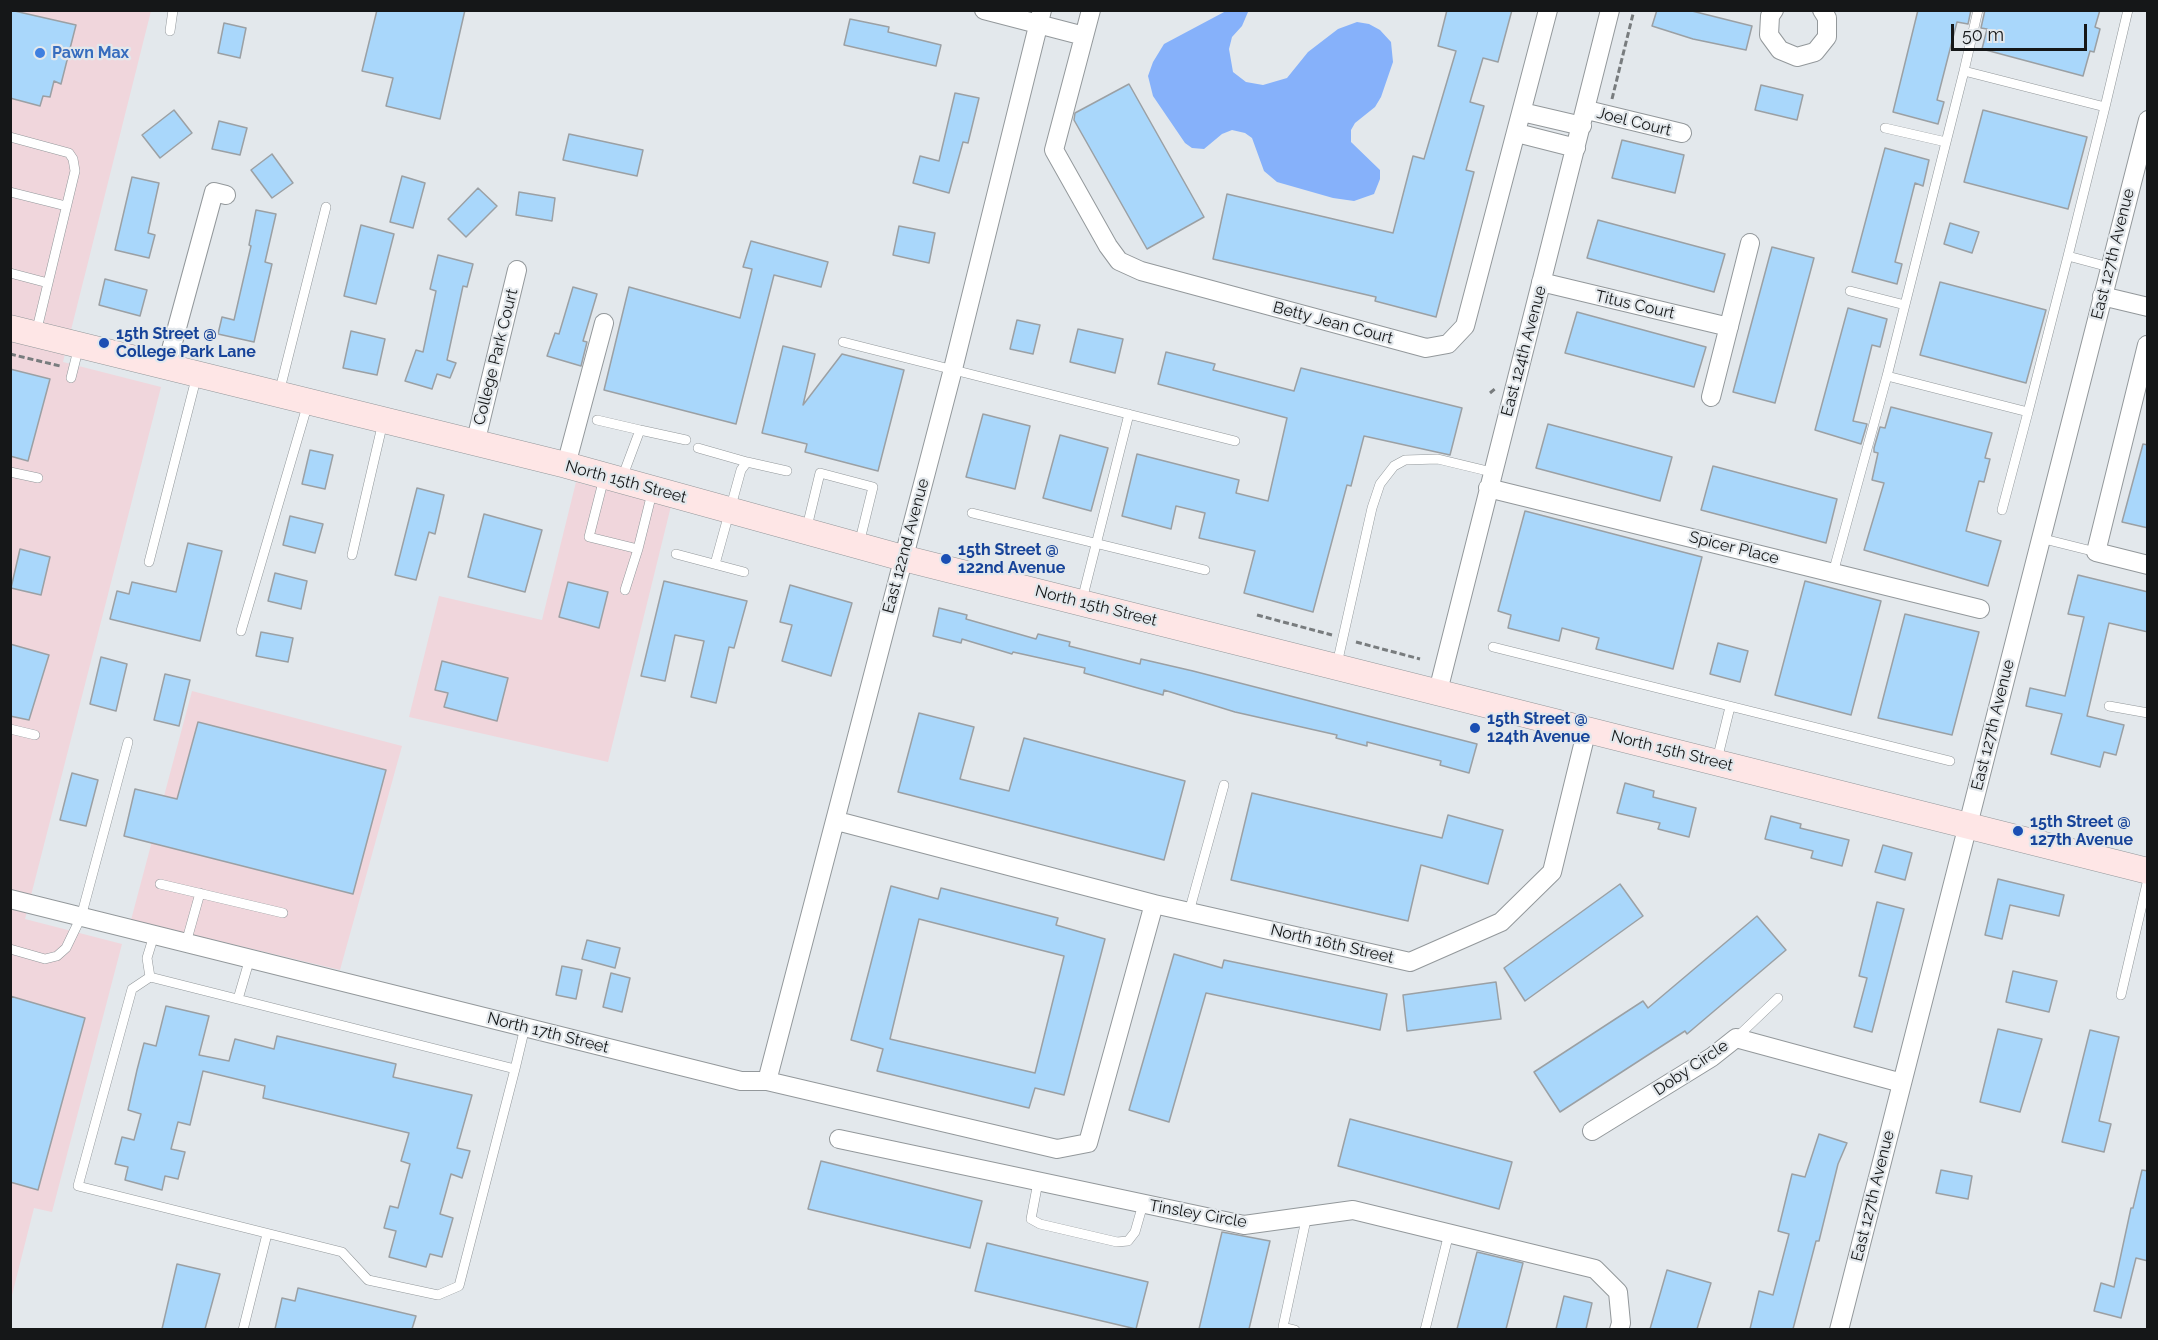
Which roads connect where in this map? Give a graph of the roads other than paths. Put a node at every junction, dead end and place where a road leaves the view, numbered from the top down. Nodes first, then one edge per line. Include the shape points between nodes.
1 (173, 10) edge
2 (984, 10) edge
3 (1090, 10) edge
4 (1548, 10) edge
5 (1610, 10) edge
6 (1774, 10) edge
7 (1822, 10) edge
8 (1978, 10) edge
9 (2128, 10) edge
10 (1040, 17) edge
11 (170, 31) dead end
12 (1084, 36) junction
13 (1964, 70) junction
14 (2105, 107) junction
15 (1522, 112) junction
16 (1584, 118) junction
17 (2148, 120) edge
18 (1885, 128) dead end
19 (1517, 133) junction
20 (1682, 133) dead end
21 (10, 137) edge
22 (1946, 142) junction
23 (1576, 148) junction
24 (10, 192) edge
25 (226, 195) dead end
26 (66, 206) junction
27 (326, 207) dead end
28 (1750, 243) dead end
29 (2068, 256) junction
30 (2109, 267) junction
31 (518, 270) dead end
32 (10, 273) edge
33 (1541, 282) junction
34 (48, 283) junction
35 (1850, 291) dead end
36 (2102, 296) junction
37 (1905, 306) junction
38 (2148, 307) edge
39 (604, 323) dead end
40 (1729, 327) junction
41 (10, 328) edge
42 (35, 335) junction
43 (843, 342) dead end
44 (2147, 345) edge
45 (166, 368) junction
46 (953, 369) junction
47 (197, 375) junction
48 (1887, 376) junction
49 (278, 396) junction
50 (1711, 397) dead end
51 (308, 403) junction
52 (2140, 407) edge
53 (2028, 412) junction
54 (1129, 414) junction
55 (597, 420) dead end
56 (383, 422) junction
57 (640, 430) junction
58 (686, 440) dead end
59 (1235, 441) dead end
60 (475, 444) junction
61 (698, 448) dead end
62 (747, 462) junction
63 (566, 465) junction
64 (787, 471) dead end
65 (10, 472) edge
66 (38, 478) dead end
67 (613, 478) junction
68 (1490, 480) junction
69 (653, 489) junction
70 (730, 510) junction
71 (2002, 510) dead end
72 (972, 513) dead end
73 (806, 531) junction
74 (2040, 538) junction
75 (1096, 544) junction
76 (858, 546) junction
77 (638, 549) junction
78 (2096, 552) junction
79 (676, 554) dead end
80 (352, 555) dead end
81 (903, 558) junction
82 (149, 562) dead end
83 (715, 564) junction
84 (2148, 566) edge
85 (1205, 570) dead end
86 (744, 572) dead end
87 (1833, 573) junction
88 (625, 590) dead end
89 (1082, 602) junction
90 (1980, 609) dead end
91 (241, 631) dead end
92 (1493, 646) dead end
93 (1337, 666) junction
94 (1438, 691) junction
95 (2109, 706) dead end
96 (1730, 707) junction
97 (2148, 713) edge
98 (10, 729) edge
99 (1587, 729) junction
100 (35, 735) dead end
101 (128, 741) dead end
102 (1950, 761) dead end
103 (1716, 763) junction
104 (1224, 785) dead end
105 (837, 821) junction
106 (1967, 827) junction
107 (2148, 871) edge
108 (2148, 879) edge
109 (160, 884) dead end
110 (200, 893) junction
111 (10, 899) edge
112 (1154, 904) junction
113 (1189, 912) junction
114 (282, 913) dead end
115 (81, 916) junction
116 (154, 934) junction
117 (186, 942) junction
118 (10, 949) edge
119 (250, 958) junction
120 (150, 976) junction
121 (2121, 995) dead end
122 (1778, 998) dead end
123 (238, 999) junction
124 (525, 1028) junction
125 (1736, 1038) junction
126 (515, 1069) junction
127 (767, 1081) junction
128 (1902, 1083) junction
129 (1592, 1131) dead end
130 (839, 1139) dead end
131 (1038, 1182) junction
132 (1143, 1204) junction
133 (1307, 1215) junction
134 (1449, 1233) junction
135 (267, 1234) junction
136 (1283, 1328) edge
137 (243, 1329) edge
138 (1295, 1329) edge
139 (1425, 1329) edge
140 (1619, 1329) edge
141 (1839, 1329) edge

1 - 11 lane
2 - 10 street
3 - 12 street, Betty Jean Court
4 - 15 street, Betty Jean Court
5 - 16 street, East 124th Avenue
6 - 7 street via 1769,35 1779,50 1797,57 1815,52 1827,37 1827,18
8 - 13 lane
9 - 14 lane
10 - 12 street
10 - 46 street, East 122nd Avenue
12 - 19 street, Betty Jean Court via 1054,150 1119,261 1141,271 1426,348 1448,344 1465,326
13 - 14 lane
13 - 22 lane
14 - 29 lane
15 - 16 street, Joel Court
15 - 19 street, Betty Jean Court
16 - 20 street, Joel Court
16 - 23 street, East 124th Avenue
17 - 30 street, East 127th Avenue
18 - 22 lane
19 - 23 street
21 - 26 lane via 69,153 75,171
22 - 37 lane
23 - 33 street, East 124th Avenue
24 - 26 lane
25 - 45 street via 214,192
26 - 34 lane
27 - 49 lane
28 - 40 street
29 - 30 lane
29 - 53 lane
30 - 36 street, East 127th Avenue
31 - 60 street, College Park Court
32 - 34 lane
33 - 40 street, Titus Court
33 - 68 street, East 124th Avenue
34 - 42 lane
35 - 37 lane
36 - 38 street
36 - 74 street, East 127th Avenue
37 - 48 lane
39 - 63 street
40 - 50 street
41 - 42 street, North 15th Street
42 - 45 street, North 15th Street via 75,364
43 - 46 lane
44 - 52 street
45 - 47 street, North 15th Street
46 - 54 lane
46 - 81 street, East 122nd Avenue
47 - 49 street, North 15th Street
47 - 82 lane
48 - 53 lane
48 - 87 lane
49 - 51 street, North 15th Street
51 - 56 street, North 15th Street
51 - 91 lane
52 - 78 street
53 - 71 lane
54 - 59 lane
54 - 75 lane
55 - 57 lane
56 - 60 street, North 15th Street
56 - 80 lane
57 - 58 lane
57 - 67 lane
60 - 63 street, North 15th Street
61 - 62 lane
62 - 64 lane
62 - 70 lane
63 - 67 street, North 15th Street
65 - 66 lane
67 - 69 street, North 15th Street
67 - 77 lane via 589,537
68 - 87 street, Spicer Place
68 - 93 lane via 1438,459 1405,460 1394,466 1380,484 1372,508
68 - 94 street, East 124th Avenue
69 - 70 street, North 15th Street
69 - 77 lane
70 - 73 street, North 15th Street
70 - 83 lane
72 - 75 lane
73 - 76 street, North 15th Street
73 - 76 lane via 820,473 873,487
74 - 78 lane
74 - 106 street, East 127th Avenue
75 - 85 lane
75 - 89 lane
76 - 81 street, North 15th Street
77 - 88 lane
78 - 84 street
79 - 83 lane
81 - 89 street, North 15th Street
81 - 105 street, East 122nd Avenue
83 - 86 lane
87 - 90 street, Spicer Place
89 - 93 street, North 15th Street
92 - 96 lane
93 - 94 street, North 15th Street
94 - 99 street, North 15th Street
95 - 97 lane
96 - 102 lane
96 - 103 lane
98 - 100 lane
99 - 103 street, North 15th Street
99 - 113 street, North 16th Street via 1552,872 1501,921 1410,962
101 - 115 lane
103 - 106 street, North 15th Street
104 - 113 lane
105 - 112 street, North 16th Street
105 - 127 street, East 122nd Avenue
106 - 107 street, North 15th Street
106 - 128 street, East 127th Avenue
108 - 121 lane
109 - 110 lane
110 - 114 lane
110 - 117 lane
111 - 115 street, North 17th Street
112 - 113 street, North 16th Street
112 - 127 street, North 17th Street via 1088,1143 1057,1149
115 - 116 street, North 17th Street
115 - 118 lane via 66,948 57,956 45,959
116 - 117 street, North 17th Street
116 - 120 lane via 147,958
117 - 119 street, North 17th Street
119 - 123 lane
119 - 124 street, North 17th Street
120 - 123 lane
120 - 135 lane via 132,989 78,1186
122 - 125 lane
123 - 126 lane
124 - 126 lane
124 - 127 street, North 17th Street via 741,1081
125 - 128 street, Doby Circle
125 - 129 street, Doby Circle
126 - 135 lane via 459,1286 438,1295 368,1280 342,1252
128 - 141 street, East 127th Avenue
130 - 131 street, Tinsley Circle
131 - 132 street, Tinsley Circle
131 - 132 lane via 1032,1219 1117,1242 1128,1242 1135,1232
132 - 133 street, Tinsley Circle via 1244,1225
133 - 134 street, Tinsley Circle via 1353,1210
133 - 136 lane
134 - 139 lane
134 - 140 street, Tinsley Circle via 1595,1269 1618,1292
135 - 137 lane
136 - 138 lane

